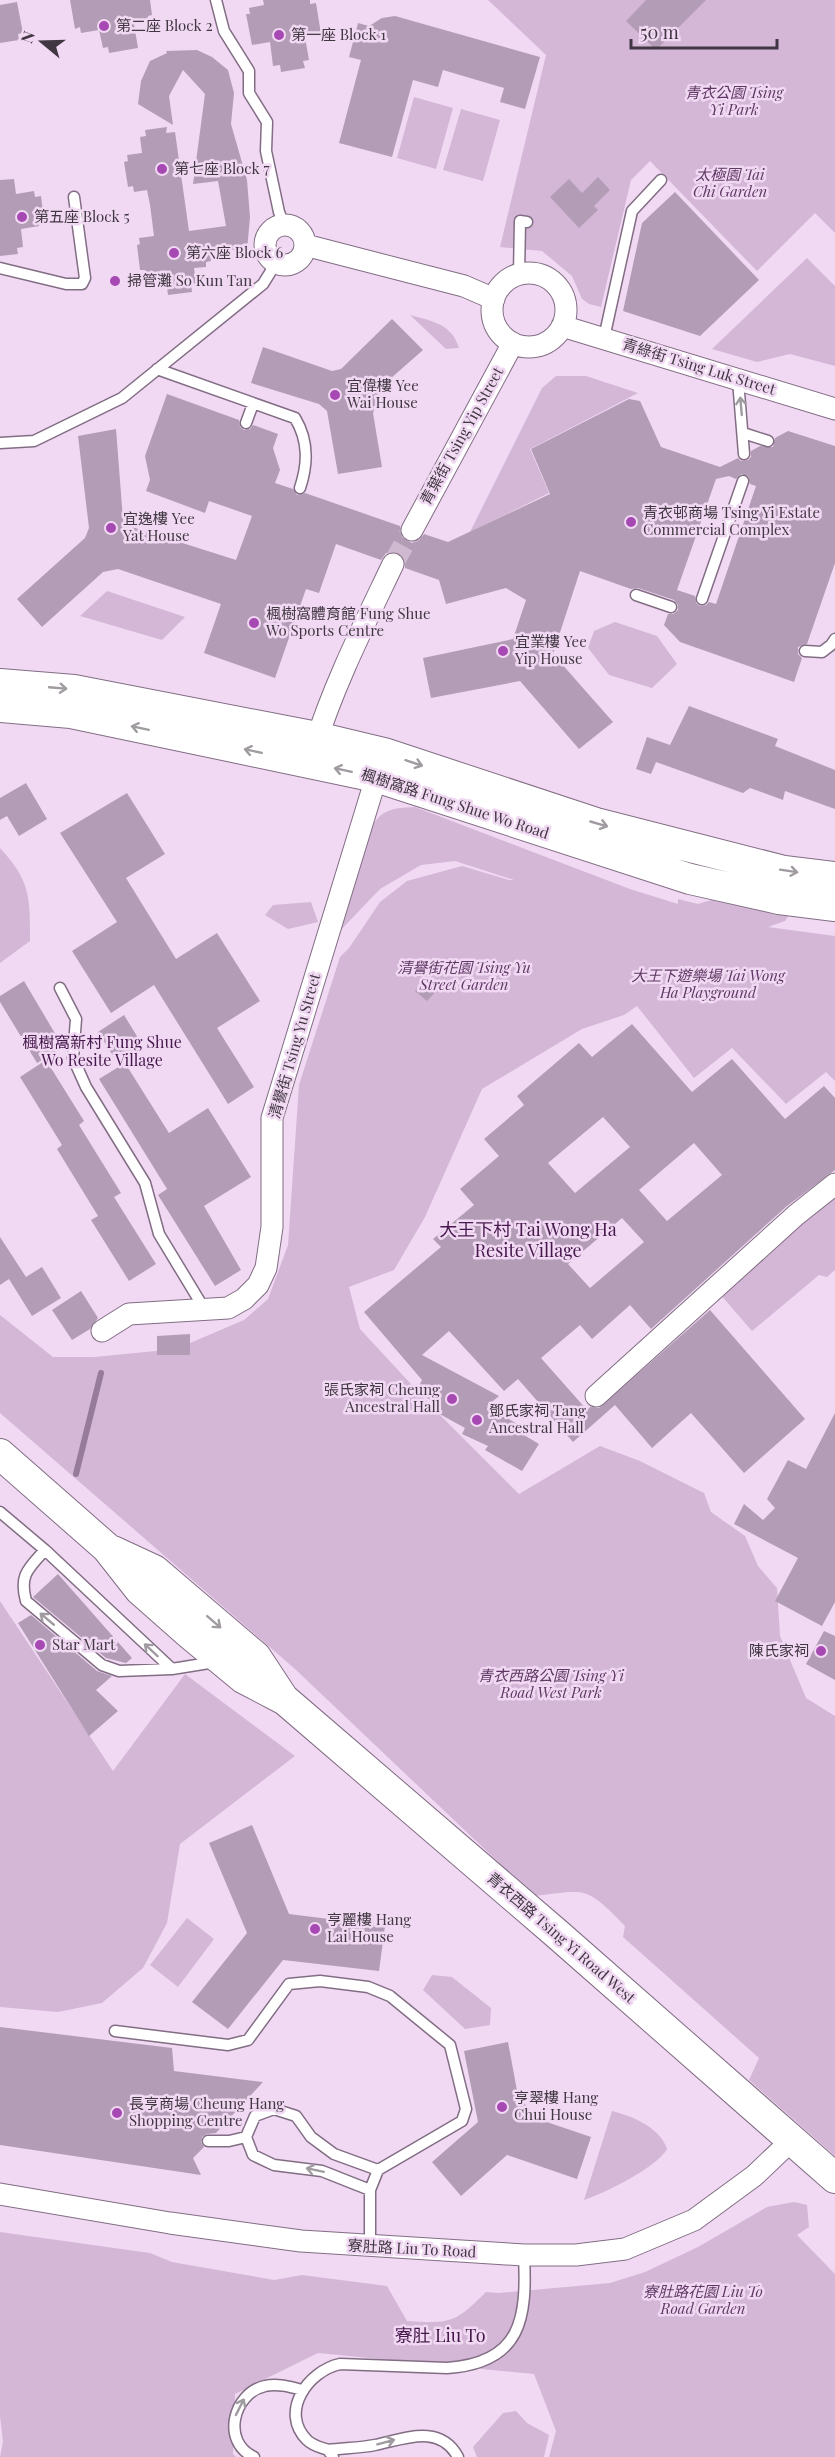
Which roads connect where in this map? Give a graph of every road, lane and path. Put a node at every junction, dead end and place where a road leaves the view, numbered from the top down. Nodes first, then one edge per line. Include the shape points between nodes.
1 (216, 0) edge
2 (661, 180) dead end
3 (74, 196) dead end
4 (527, 222) dead end
5 (284, 225) junction
6 (305, 245) junction
7 (276, 263) junction
8 (0, 268) edge
9 (519, 274) junction
10 (494, 299) junction
11 (562, 326) junction
12 (604, 338) junction
13 (513, 343) junction
14 (158, 369) junction
15 (738, 380) junction
16 (253, 404) junction
17 (835, 409) edge
18 (246, 423) dead end
19 (743, 433) junction
20 (768, 441) dead end
21 (0, 443) edge
22 (744, 454) dead end
23 (743, 481) dead end
24 (300, 488) dead end
25 (412, 530) tunnel mouth
26 (393, 564) tunnel mouth
27 (636, 595) dead end
28 (702, 599) dead end
29 (670, 607) dead end
30 (835, 639) edge
31 (805, 651) dead end
32 (0, 684) edge
33 (0, 707) edge
34 (313, 750) junction
35 (380, 765) junction
36 (835, 877) edge
37 (835, 906) edge
38 (60, 988) dead end
39 (835, 1184) edge
40 (206, 1311) junction
41 (102, 1331) dead end
42 (596, 1396) dead end
43 (0, 1454) edge
44 (2, 1516) edge
45 (107, 1548) junction
46 (45, 1550) junction
47 (222, 1661) junction
48 (171, 1669) junction
49 (285, 1700) junction
50 (115, 2031) dead end
51 (246, 2137) junction
52 (792, 2140) junction
53 (208, 2141) dead end
54 (378, 2170) junction
55 (835, 2178) edge
56 (370, 2190) junction
57 (0, 2194) edge
58 (370, 2247) junction
59 (524, 2255) junction
60 (302, 2390) junction
61 (328, 2451) edge
62 (254, 2457) edge
63 (458, 2457) edge

1 - 5 lane via 224,31 249,71 249,93 267,122 266,151
2 - 12 lane via 632,211
3 - 8 lane via 85,278 82,284 66,284
4 - 9 lane via 520,221
5 - 6 street via 296,228
5 - 7 street via 272,230 265,241 267,254
6 - 7 street via 296,262
6 - 10 street via 464,286
7 - 14 lane via 263,284
9 - 10 street via 508,279
9 - 11 street via 540,274 558,286 566,305
10 - 13 street via 494,320
11 - 12 street, 青綠街 Tsing Luk Street
11 - 13 street via 547,342 524,346
12 - 15 street, 青綠街 Tsing Luk Street
13 - 25 street, 青葉街 Tsing Yip Street
14 - 16 lane
14 - 21 lane via 122,398 34,441
15 - 17 street, 青綠街 Tsing Luk Street
19 -> 15 lane
16 - 18 lane
16 - 24 lane via 295,418 302,430 307,467
19 - 20 lane
19 - 22 lane
23 - 28 lane
26 - 34 street via 341,671
27 - 29 lane
30 - 31 lane via 822,652
32 -> 34 main road, 楓樹窩路 Fung Shue Wo Road via 74,690
34 -> 33 main road, 楓樹窩路 Fung Shue Wo Road via 71,713
34 - 35 main road, 楓樹窩路 Fung Shue Wo Road
35 -> 36 main road, 楓樹窩路 Fung Shue Wo Road via 784,871
35 - 37 main road, 楓樹窩路 Fung Shue Wo Road via 690,879 779,899
35 - 40 street, 清譽街 Tsing Yu Street via 272,1118 272,1227 266,1268 258,1285 244,1299 228,1308
38 - 40 lane via 76,1019 73,1058 82,1078 145,1183 159,1234
39 - 42 street
40 - 41 street, 清譽街 Tsing Yu Street via 129,1314
43 - 45 main road, 青衣西路 Tsing Yi Road West
44 - 46 lane
45 - 47 main road, 青衣西路 Tsing Yi Road West via 140,1590
45 -> 49 main road, 青衣西路 Tsing Yi Road West via 154,1570 256,1658
48 -> 46 lane
48 -> 46 lane via 119,1671 102,1665 26,1601 22,1587 26,1572
47 - 48 lane
47 - 49 main road, 青衣西路 Tsing Yi Road West via 243,1678
49 - 52 main road, 青衣西路 Tsing Yi Road West
50 - 54 lane via 228,2045 248,2040 290,1984 320,1981 368,1987 390,1996 450,2044 466,2109 462,2121
51 - 53 lane
51 - 54 lane via 255,2116 274,2109 296,2116 311,2138 334,2154
56 -> 51 lane via 321,2171 274,2165 253,2155
52 - 55 main road, 青衣西路 Tsing Yi Road West
52 - 59 street, 寮肚路 Liu To Road via 721,2202 661,2235 625,2249 576,2255
54 - 56 lane
56 - 58 lane
57 - 58 street, 寮肚路 Liu To Road via 181,2225
58 - 59 street, 寮肚路 Liu To Road
59 - 60 lane via 525,2297 516,2330 500,2351 488,2359 447,2368 340,2364 323,2369
60 - 61 lane via 297,2409 301,2432 313,2445
62 -> 60 lane via 244,2451 235,2432 241,2402 266,2385
61 -> 63 lane via 429,2435 454,2448

